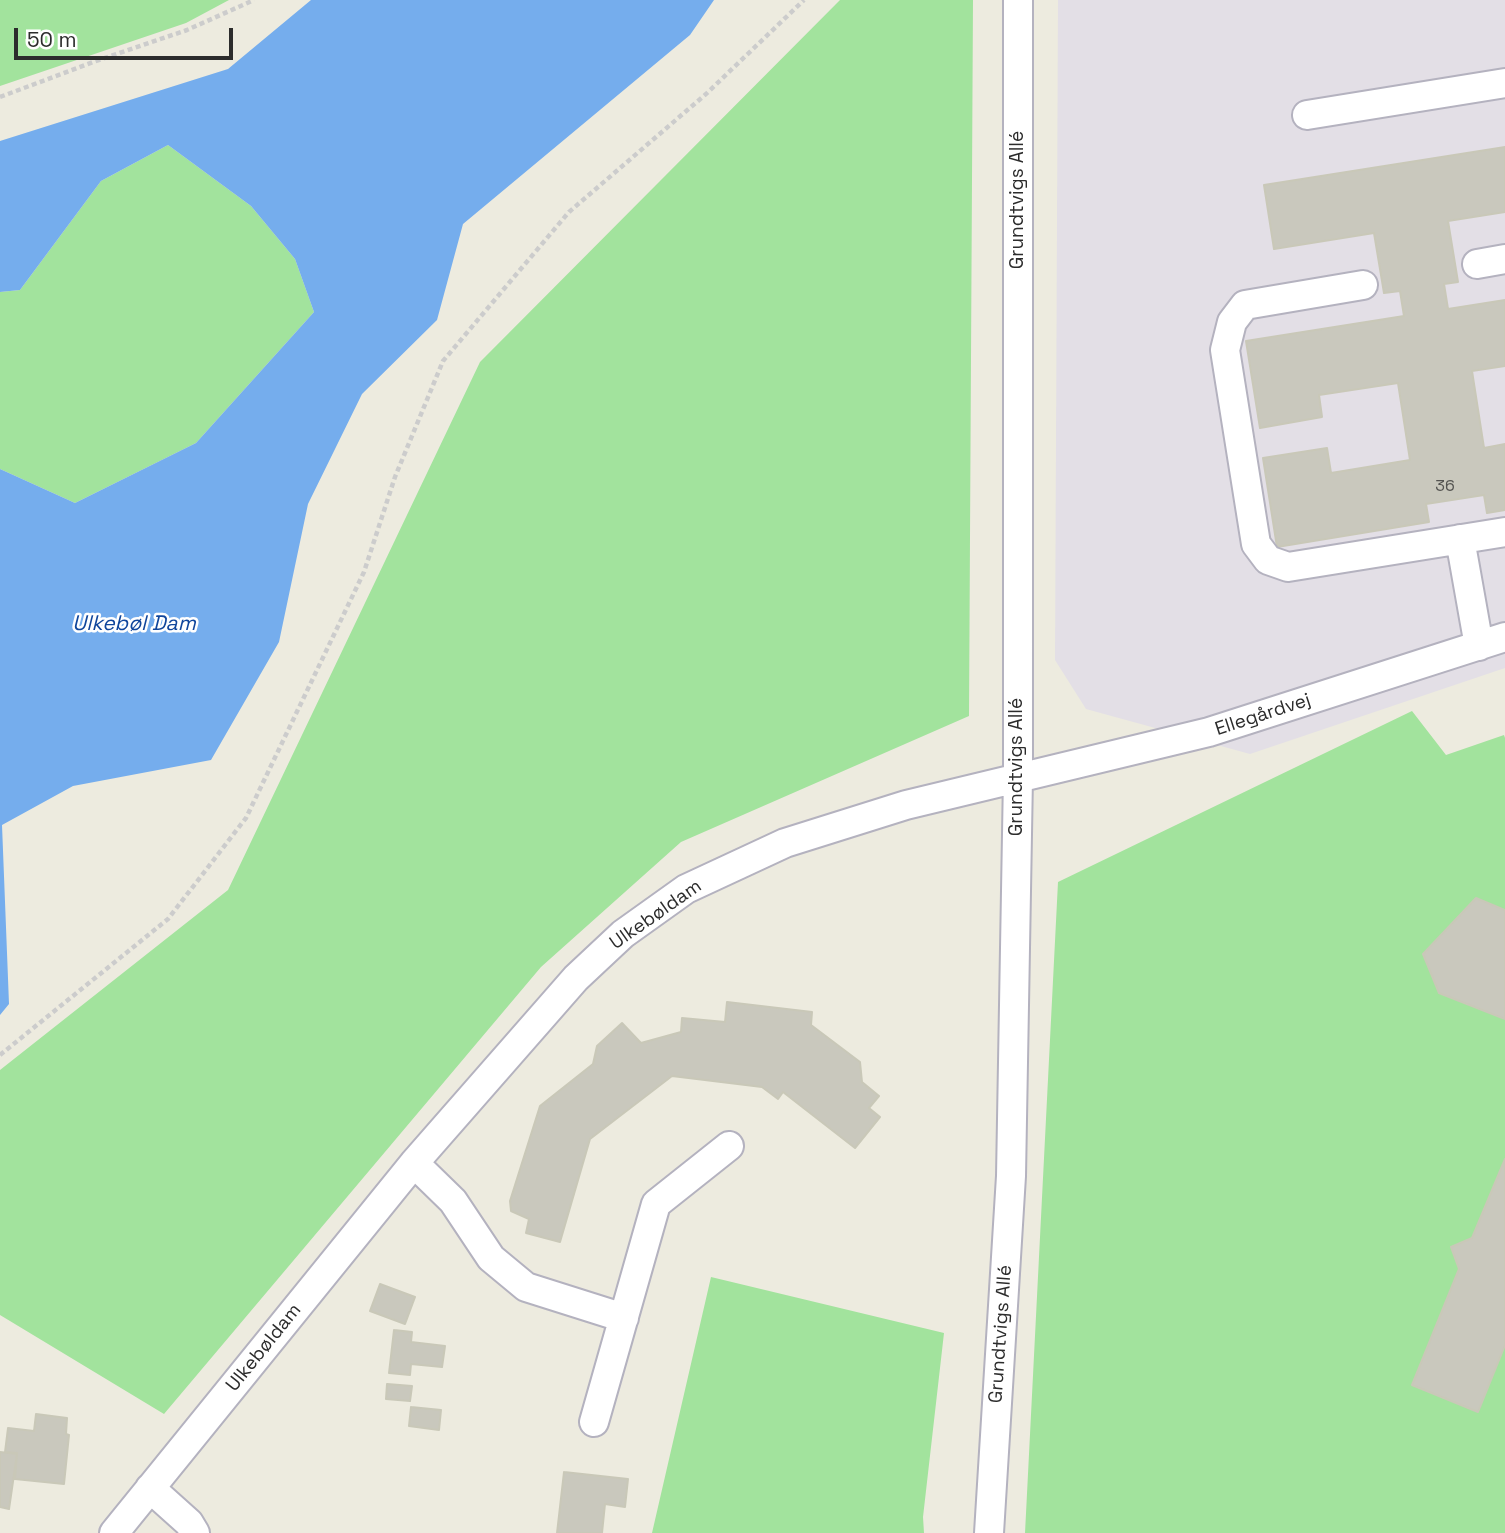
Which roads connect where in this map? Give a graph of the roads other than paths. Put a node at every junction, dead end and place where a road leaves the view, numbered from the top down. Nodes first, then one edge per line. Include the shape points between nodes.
1 (1018, 0) edge
2 (1505, 83) edge
3 (1307, 115) dead end
4 (1505, 259) edge
5 (1477, 264) dead end
6 (1363, 285) dead end
7 (1505, 532) edge
8 (1460, 539) junction
9 (1496, 646) edge
10 (1018, 778) junction
11 (729, 1146) dead end
12 (414, 1163) junction
13 (624, 1318) junction
14 (594, 1422) dead end
15 (150, 1488) junction
16 (114, 1533) edge
17 (195, 1533) edge
18 (989, 1533) edge

1 - 10 street, Grundtvigs Allé
2 - 3 street
4 - 5 street
6 - 8 street via 1245,305 1232,322 1225,350 1256,544 1268,560 1288,567
7 - 8 street
8 - 9 street
9 - 10 street, Ellegårdvej via 1209,732
10 - 12 street, Ulkebøldam via 906,805 785,843 686,889 624,934 576,978
10 - 18 street, Grundtvigs Allé via 1011,1176
11 - 13 street via 656,1204
12 - 13 street via 453,1200 491,1258 526,1287
12 - 15 street, Ulkebøldam
13 - 14 street
15 - 16 street, Ulkebøldam
15 - 17 street

